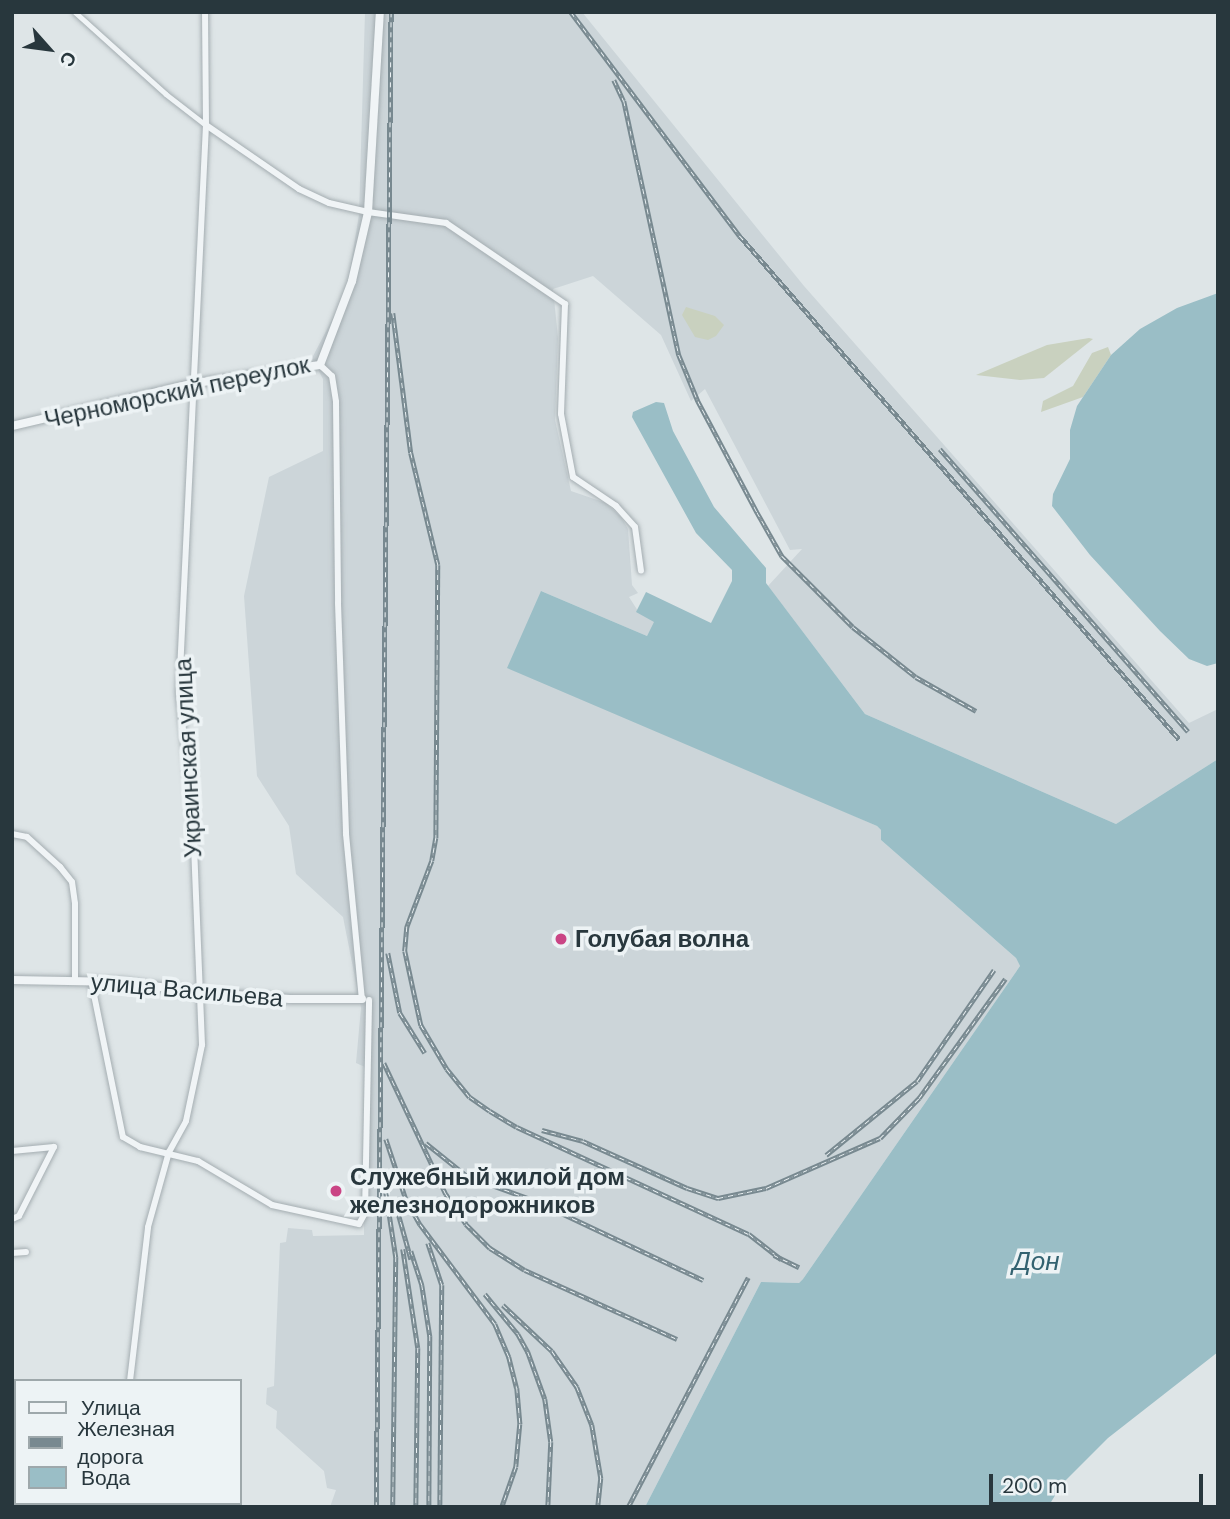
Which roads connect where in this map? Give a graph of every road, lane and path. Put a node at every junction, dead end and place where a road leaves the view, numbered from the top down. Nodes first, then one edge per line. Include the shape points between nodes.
1 (75, 12) edge
2 (205, 12) edge
3 (380, 12) edge
4 (206, 125) junction
5 (368, 212) junction
6 (320, 365) junction
7 (196, 383) junction
8 (12, 426) edge
9 (641, 571) dead end
10 (12, 834) edge
11 (12, 980) edge
12 (91, 980) junction
13 (75, 981) junction
14 (197, 992) junction
15 (365, 1000) junction
16 (12, 1151) edge
17 (169, 1152) junction
18 (12, 1219) edge
19 (26, 1252) dead end
20 (12, 1253) edge
21 (130, 1379) edge

1 - 4 street
2 - 4 street, Украинская улица
3 - 5 street, Черноморский переулок
4 - 5 street via 299,189
4 - 7 street, Украинская улица
5 - 6 street, Черноморский переулок via 352,281
5 - 9 street via 446,223 565,304 561,414 573,477 615,506 635,527
6 - 7 street, Черноморский переулок
6 - 15 street via 332,376 336,402 346,834
7 - 8 street, Черноморский переулок
7 - 14 street, Украинская улица via 179,693 193,824
10 - 13 street via 27,837 72,882
11 - 13 street, улица Васильева
12 - 13 street, улица Васильева
12 - 14 street, улица Васильева
12 - 17 street via 123,1137 140,1147
14 - 15 street, улица Васильева
14 - 17 street, Украинская улица via 202,1045 197,1080 186,1121
15 - 17 street via 365,1213 359,1224 272,1205 198,1161
16 - 18 street via 54,1147 19,1216
17 - 21 street, Украинская улица via 148,1227
19 - 20 street

